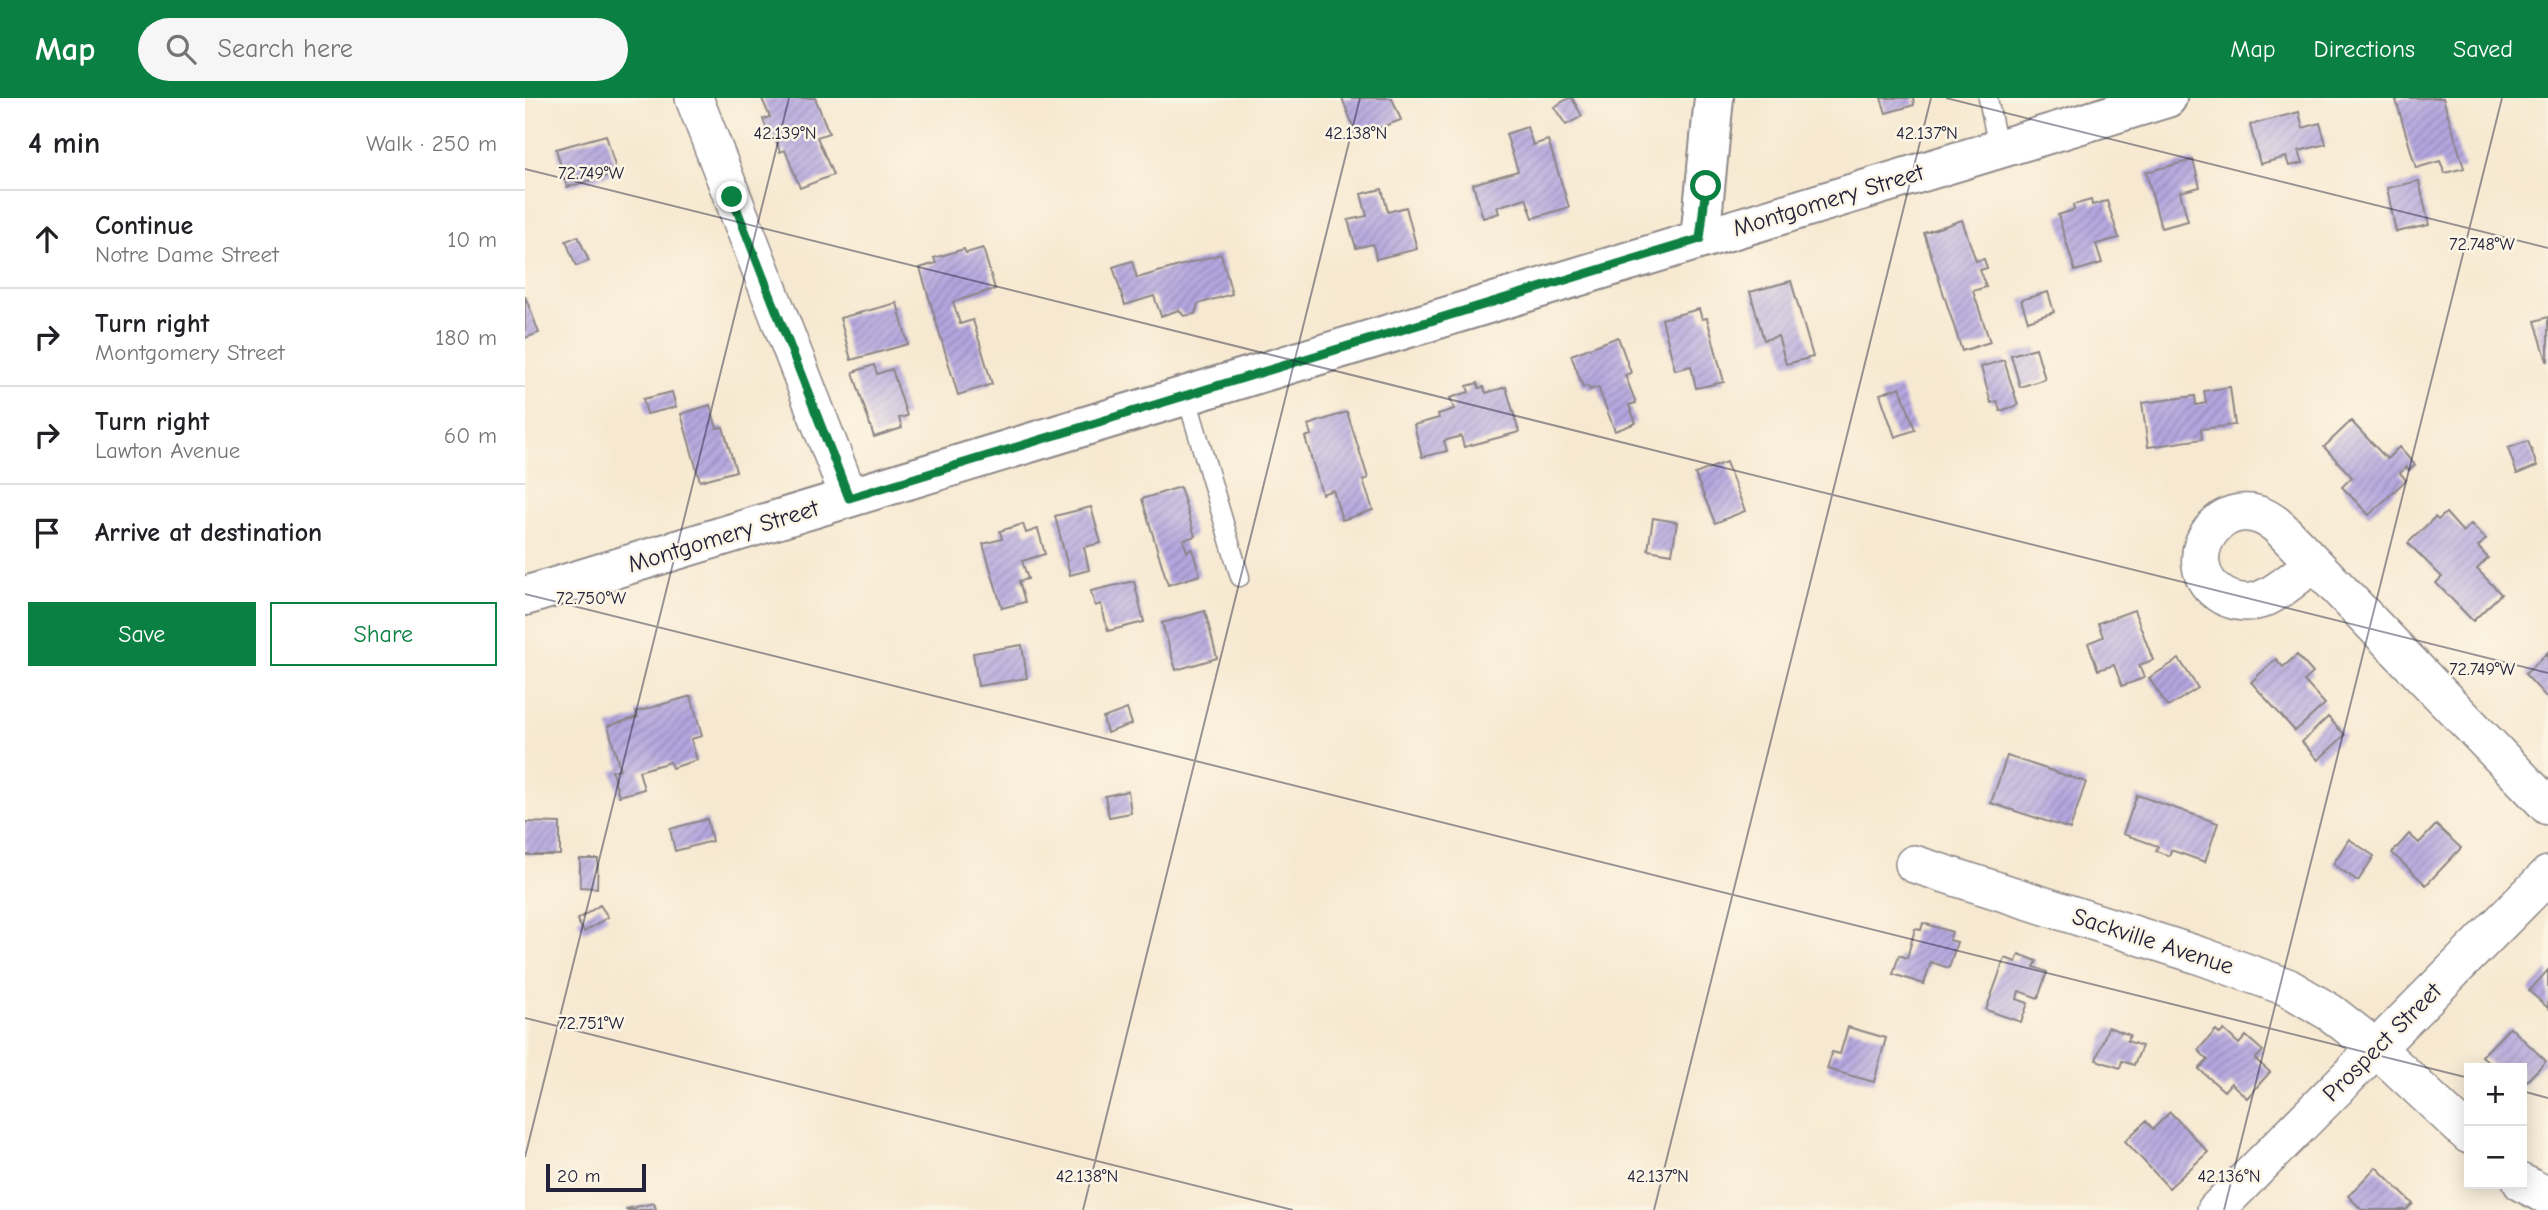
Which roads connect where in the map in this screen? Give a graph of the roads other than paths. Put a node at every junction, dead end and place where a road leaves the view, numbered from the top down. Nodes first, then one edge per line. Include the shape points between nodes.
1 (694, 98) edge
2 (1714, 98) edge
3 (1988, 98) edge
4 (2167, 98) edge
5 (1998, 149) junction
6 (1700, 239) junction
7 (1186, 395) junction
8 (849, 498) junction
9 (2314, 563) dead end
10 (1240, 577) dead end
11 (525, 596) edge
12 (2548, 806) edge
13 (1915, 864) dead end
14 (2548, 875) edge
15 (2376, 1048) junction
16 (2464, 1130) edge
17 (2527, 1186) edge
18 (2548, 1196) edge
19 (2216, 1210) edge

1 - 8 street
2 - 6 main road
3 - 5 lane
4 - 5 main road, Montgomery Street
5 - 6 main road, Montgomery Street
6 - 7 main road, Montgomery Street
7 - 8 main road, Montgomery Street
7 - 10 lane
8 - 11 main road, Montgomery Street
9 - 12 street
13 - 15 street, Sackville Avenue via 2287,987
14 - 15 street, Prospect Street
15 - 16 street, Sackville Avenue
15 - 19 street, Prospect Street
17 - 18 street

